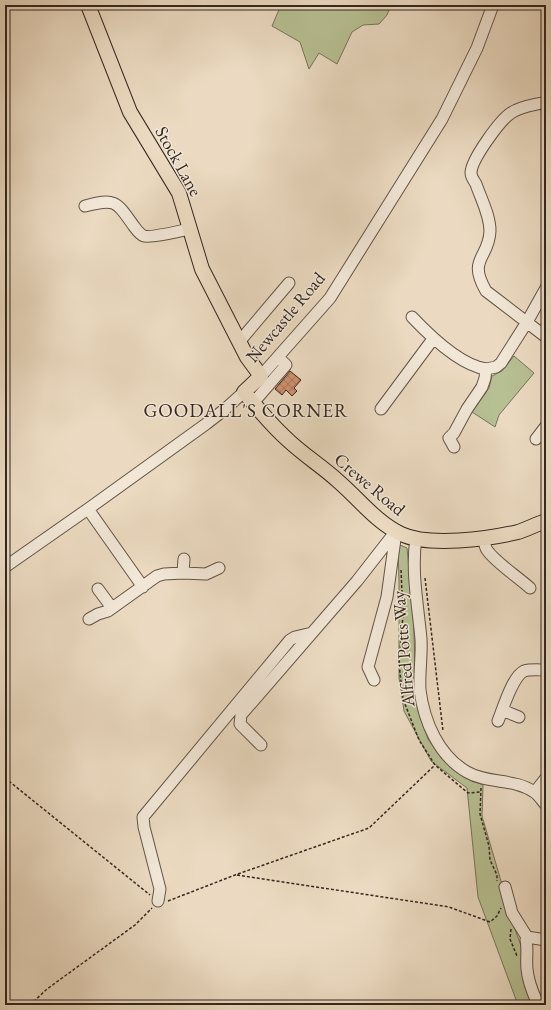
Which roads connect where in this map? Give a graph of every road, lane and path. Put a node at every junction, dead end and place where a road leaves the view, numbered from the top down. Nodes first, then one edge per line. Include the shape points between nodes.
1 (88, 5) edge
2 (493, 5) edge
3 (546, 102) edge
4 (85, 206) dead end
5 (190, 229) junction
6 (289, 283) dead end
7 (546, 288) edge
8 (412, 317) dead end
9 (527, 322) junction
10 (546, 337) edge
11 (433, 339) junction
12 (239, 342) junction
13 (278, 357) junction
14 (486, 369) junction
15 (260, 376) junction
16 (244, 392) junction
17 (253, 403) junction
18 (381, 409) dead end
19 (546, 426) edge
20 (536, 439) dead end
21 (454, 447) dead end
22 (88, 509) junction
23 (546, 521) edge
24 (396, 531) junction
25 (416, 538) junction
26 (483, 538) junction
27 (184, 559) dead end
28 (5, 567) edge
29 (219, 568) dead end
30 (401, 570) dead end
31 (183, 572) junction
32 (425, 577) dead end
33 (143, 587) junction
34 (530, 588) dead end
35 (98, 589) dead end
36 (110, 610) junction
37 (89, 619) dead end
38 (312, 633) junction
39 (546, 670) edge
40 (374, 680) dead end
41 (502, 710) junction
42 (519, 717) dead end
43 (498, 721) dead end
44 (443, 732) dead end
45 (261, 745) dead end
46 (435, 765) junction
47 (5, 778) edge
48 (483, 778) junction
49 (546, 778) edge
50 (480, 792) junction
51 (535, 792) junction
52 (546, 805) edge
53 (236, 875) junction
54 (501, 884) joint
55 (158, 901) junction
56 (505, 912) dead end
57 (515, 926) junction
58 (546, 940) edge
59 (523, 945) junction
60 (537, 1002) dead end
61 (30, 1005) edge

1 - 5 main road, Stock Lane via 130,112 179,193
2 - 13 street, Newcastle Road via 477,48 442,119 330,298
3 - 9 street via 519,109 499,123 474,161 471,173 489,218 489,240 479,262 480,280 486,291
4 - 5 street via 105,201 114,204 122,209 138,233 144,236
5 - 12 main road, Stock Lane via 202,269
6 - 12 street
7 - 9 street
8 - 11 street
9 - 10 street
9 - 14 street via 501,363
11 - 14 street via 472,366
11 - 18 street
12 - 15 main road, Stock Lane
13 - 15 street, Newcastle Road
13 - 17 street via 286,365
14 - 21 street via 482,387 454,434 449,438
15 - 16 main road, Newcastle Road
16 - 17 main road, Crewe Road
16 - 22 street, Newcastle Road via 206,424
17 - 24 main road, Crewe Road via 289,442 339,482 372,514
19 - 20 street
22 - 28 street, Newcastle Road
22 - 33 street
23 - 26 main road, Crewe Road via 518,532
24 - 25 main road, Crewe Road
24 - 38 street
24 - 40 street via 387,597 368,667
25 - 26 main road, Crewe Road
25 - 48 street, Alfred Potts Way via 414,583 421,640 420,690 426,719 434,736 454,763 468,773
26 - 34 street via 487,549
27 - 31 street
29 - 31 street via 206,574
30 - 46 path via 403,615 400,664 403,699 419,740
31 - 33 street via 158,576
32 - 44 path
33 - 36 street
35 - 36 street
36 - 37 street
38 - 45 street via 241,715 240,724
38 - 55 street via 290,640 143,817 160,889
39 - 41 street via 523,672 516,678
41 - 42 street
41 - 43 street
46 - 50 path via 468,793
46 - 53 path via 369,828
47 - 55 path
48 - 50 path
48 - 51 street, Alfred Potts Way via 521,785
49 - 51 street
50 - 54 path via 480,814 490,860
51 - 52 street, Alfred Potts Way
53 - 55 path via 166,902
53 - 56 path via 449,907 490,922 502,907
54 - 57 street
55 - 61 path via 135,925
57 - 59 street
57 - 59 path via 510,939
58 - 59 street
59 - 60 street via 529,981

